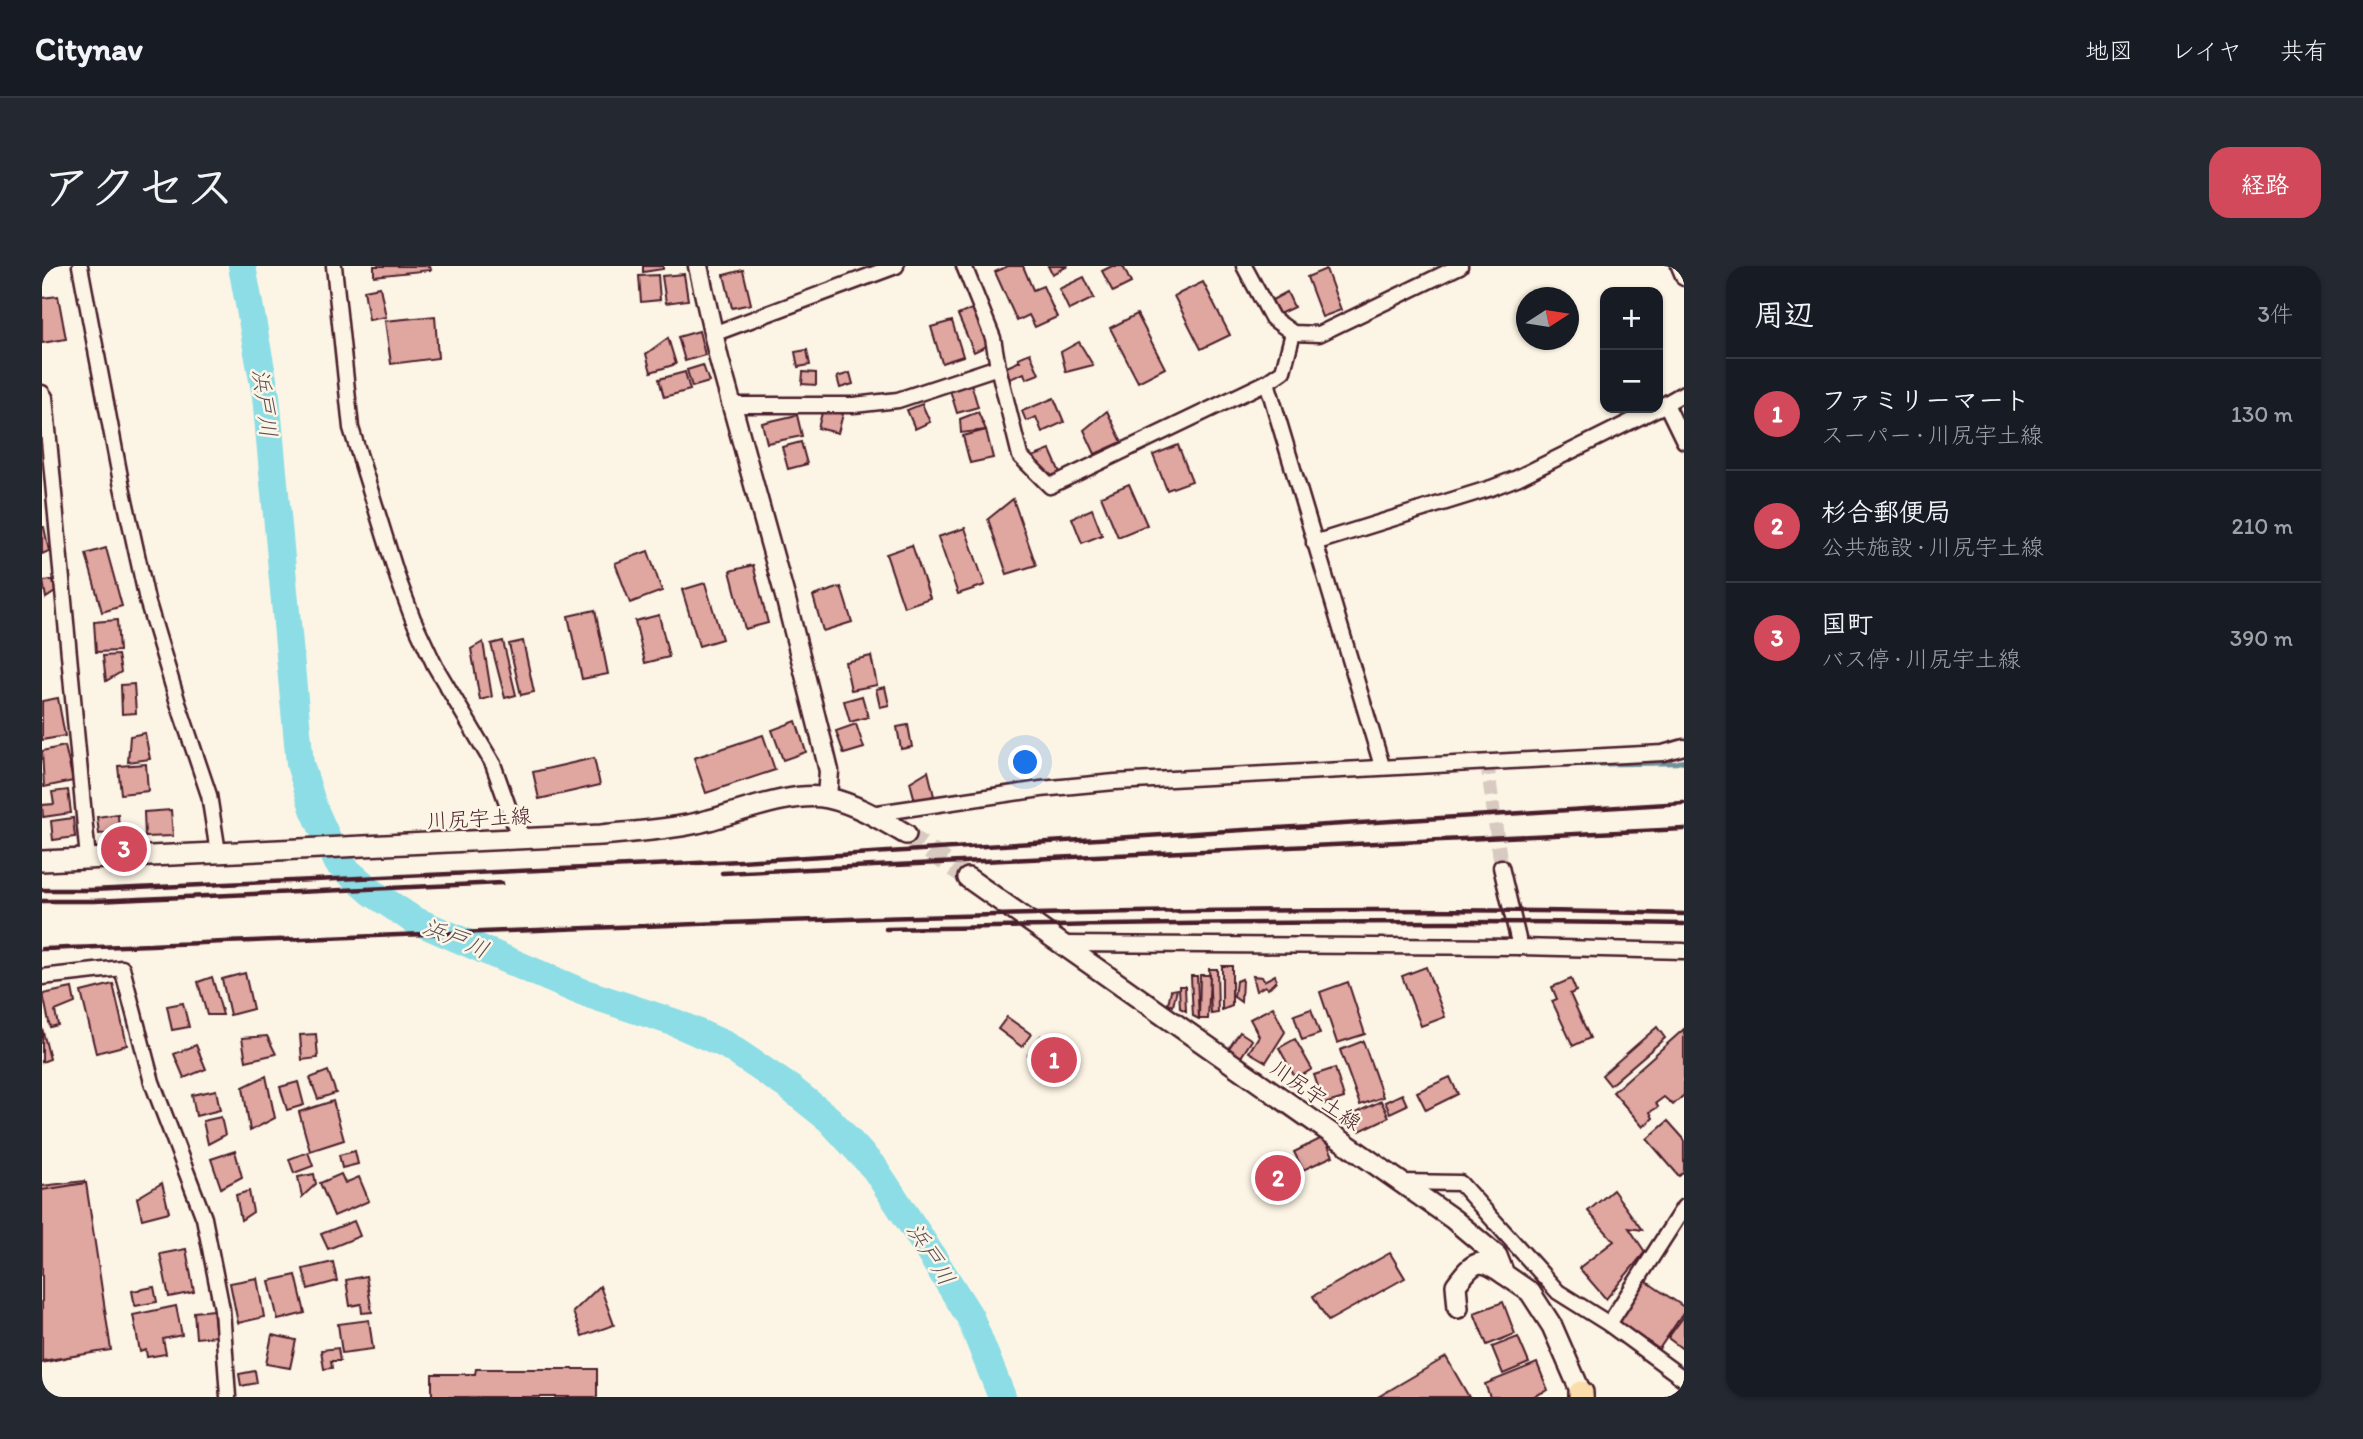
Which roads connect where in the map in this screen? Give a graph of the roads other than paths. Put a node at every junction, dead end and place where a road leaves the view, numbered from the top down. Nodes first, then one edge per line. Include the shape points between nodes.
1 (80, 266) edge
2 (334, 266) edge
3 (698, 266) edge
4 (896, 266) edge
5 (964, 266) edge
6 (1244, 266) edge
7 (1460, 266) edge
8 (1679, 266) edge
9 (1684, 278) edge
10 (1293, 333) junction
11 (713, 334) junction
12 (998, 367) junction
13 (1267, 382) junction
14 (42, 393) edge
15 (1684, 393) edge
16 (1663, 404) edge
17 (732, 405) junction
18 (1663, 410) edge
19 (1646, 413) edge
20 (1684, 441) edge
21 (48, 497) edge
22 (1314, 544) junction
23 (1684, 747) edge
24 (1382, 766) junction
25 (827, 797) junction
26 (871, 814) junction
27 (906, 834) tunnel mouth
28 (518, 840) junction
29 (225, 852) junction
30 (88, 859) junction
31 (42, 861) edge
32 (1501, 867) tunnel mouth
33 (968, 878) tunnel mouth
34 (1062, 944) junction
35 (1520, 947) junction
36 (1684, 951) edge
37 (42, 977) edge
38 (1401, 1182) junction
39 (1684, 1207) edge
40 (1504, 1274) junction
41 (1458, 1308) dead end
42 (1609, 1324) junction
43 (1684, 1380) edge
44 (1584, 1396) edge
45 (228, 1397) edge

1 - 29 street via 148,600
2 - 28 street via 351,428 394,567 435,666 493,764
3 - 11 street
4 - 11 street
5 - 12 street via 993,338
6 - 10 street via 1272,318
7 - 10 street via 1319,334
8 - 9 street
10 - 13 street via 1283,370
11 - 17 street
12 - 13 street via 1020,456 1050,486
12 - 17 street via 898,400 854,405
13 - 22 street
14 - 21 street
15 - 16 street
17 - 25 street via 822,742
18 - 20 street
19 - 22 street via 1491,488
21 - 30 street
22 - 24 street
23 - 24 street via 1663,753
24 - 26 street via 1115,782
25 - 26 main road, 川尻宇土線
25 - 28 main road, 川尻宇土線 via 797,797 659,830
26 - 27 main road, 川尻宇土線
28 - 29 main road, 川尻宇土線
29 - 30 main road, 川尻宇土線
30 - 31 main road, 川尻宇土線
32 - 35 street
33 - 34 main road, 川尻宇土線
34 - 35 street
34 - 38 main road, 川尻宇土線
35 - 36 street
37 - 45 street via 122,968 152,1082 204,1218 222,1309
38 - 40 main road, 川尻宇土線 via 1497,1256
38 - 42 street via 1460,1183 1558,1292
39 - 42 street
40 - 41 main road via 1490,1264 1469,1268 1456,1285
40 - 44 main road, 川尻宇土線 via 1530,1292 1552,1326
42 - 43 street

